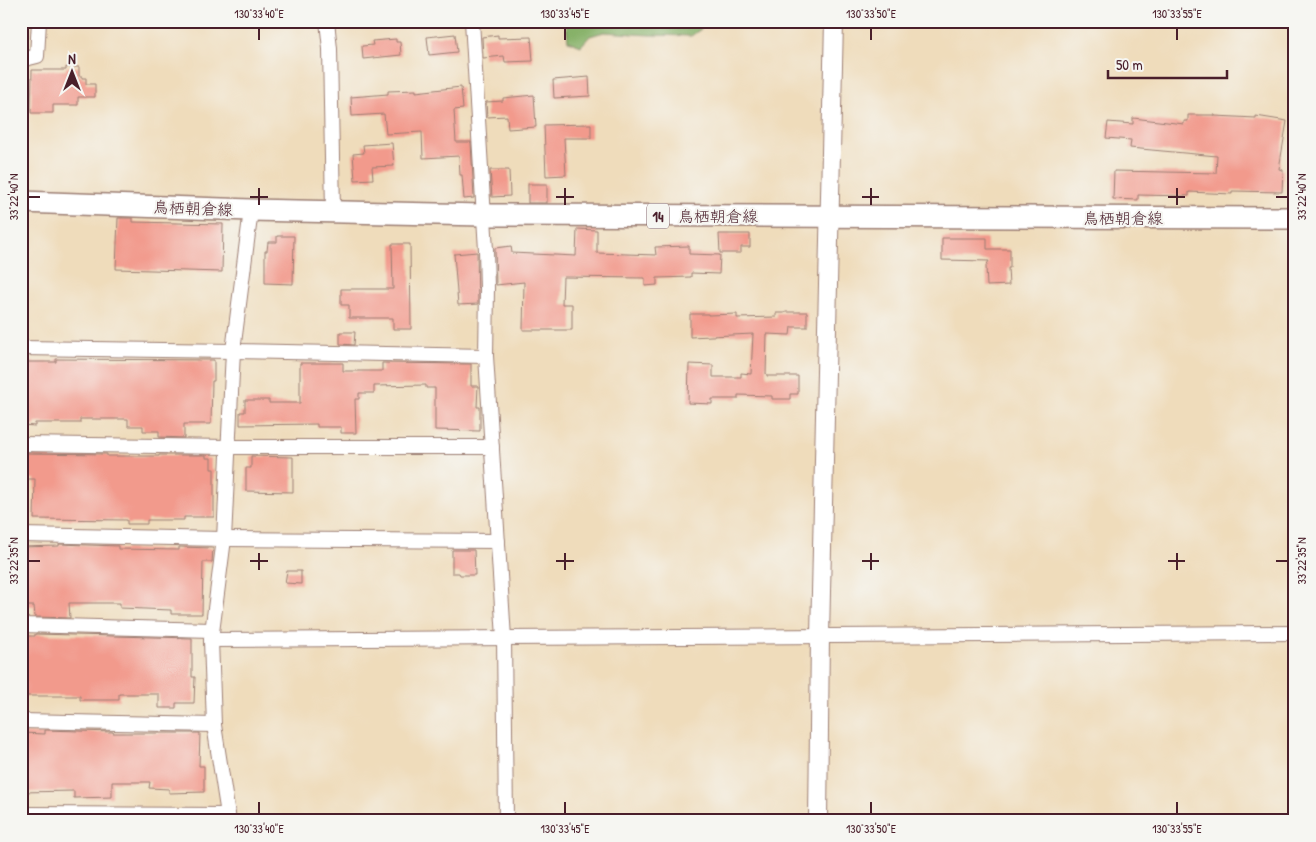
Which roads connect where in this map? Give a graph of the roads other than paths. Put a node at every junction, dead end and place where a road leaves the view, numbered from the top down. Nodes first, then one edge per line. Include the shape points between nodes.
1 (39, 21) edge
2 (327, 21) edge
3 (472, 21) edge
4 (834, 21) edge
5 (21, 60) edge
6 (21, 202) edge
7 (251, 210) junction
8 (333, 212) junction
9 (483, 214) junction
10 (829, 217) junction
11 (1295, 218) edge
12 (21, 348) edge
13 (233, 350) junction
14 (486, 356) junction
15 (21, 444) edge
16 (228, 447) junction
17 (492, 447) junction
18 (21, 535) edge
19 (224, 539) junction
20 (498, 541) junction
21 (21, 625) edge
22 (1295, 633) edge
23 (211, 635) junction
24 (820, 636) junction
25 (504, 638) junction
26 (21, 721) edge
27 (214, 725) junction
28 (21, 814) edge
29 (229, 818) edge
30 (506, 821) edge
31 (818, 821) edge

1 - 5 street via 37,56
2 - 8 street
3 - 9 street
4 - 10 street
6 - 7 main road, 鳥栖朝倉線 / 14
7 - 8 main road, 鳥栖朝倉線 / 14
7 - 13 street
8 - 9 main road, 鳥栖朝倉線 / 14
9 - 10 main road, 鳥栖朝倉線 / 14
9 - 14 street
10 - 11 main road, 鳥栖朝倉線 / 14
10 - 24 street
12 - 13 street
13 - 14 street
13 - 16 street
14 - 17 street
15 - 16 street
16 - 17 street
16 - 19 street
17 - 20 street
18 - 19 street
19 - 20 street
19 - 23 street
20 - 25 street
21 - 23 street
22 - 24 street
23 - 25 street
23 - 27 street
24 - 25 street
24 - 31 street
25 - 30 street
26 - 27 street
27 - 29 street
28 - 29 street

